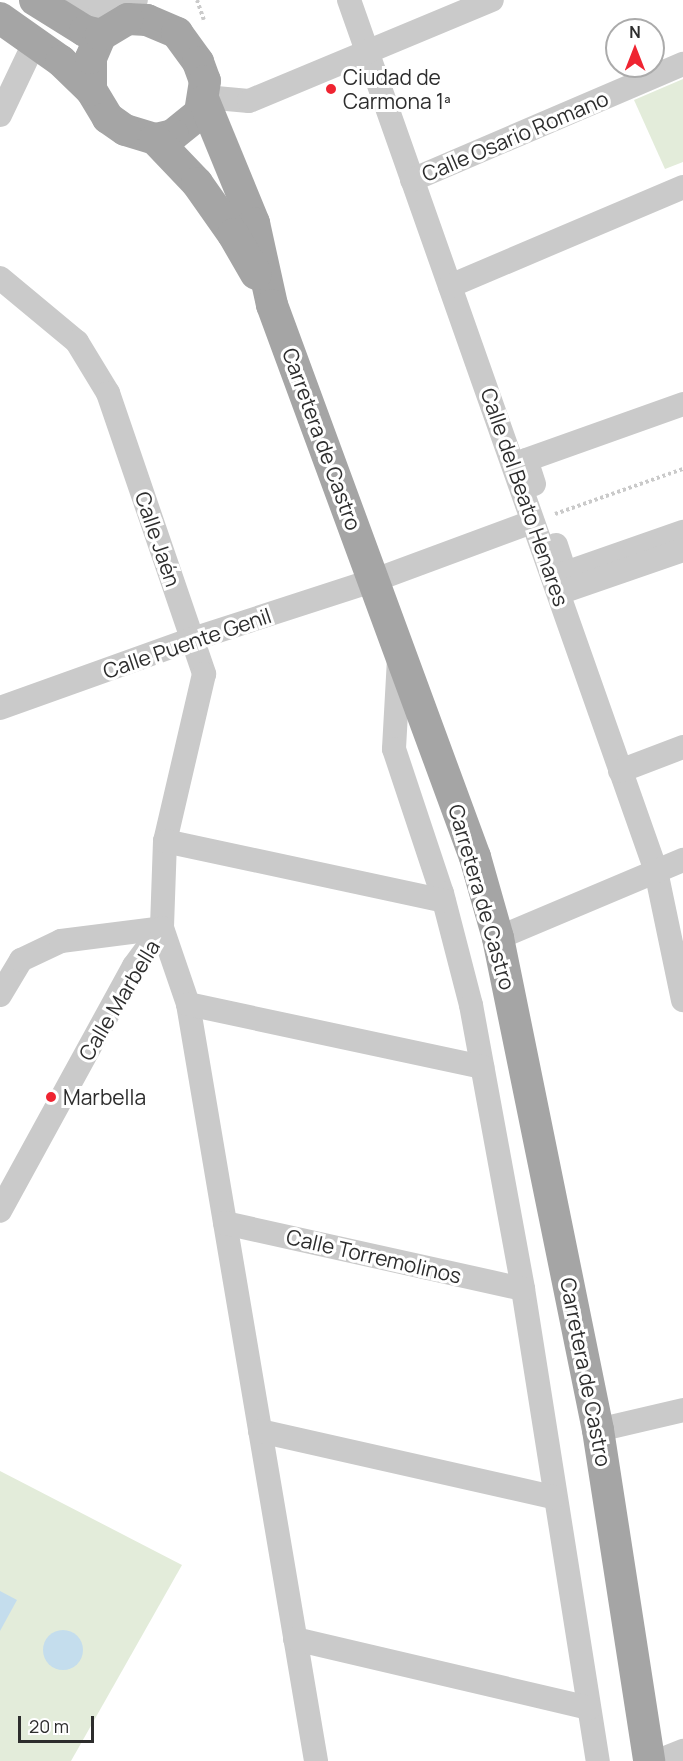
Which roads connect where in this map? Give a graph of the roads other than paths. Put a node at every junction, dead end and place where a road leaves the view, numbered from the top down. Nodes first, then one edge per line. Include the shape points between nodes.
1 (35, 0) edge
2 (78, 0) edge
3 (349, 0) edge
4 (492, 0) edge
5 (146, 7) edge
6 (0, 18) edge
7 (101, 35) junction
8 (366, 54) junction
9 (28, 56) dead end
10 (683, 64) edge
11 (91, 90) junction
12 (204, 99) junction
13 (0, 115) edge
14 (155, 138) junction
15 (412, 180) junction
16 (683, 187) edge
17 (0, 278) edge
18 (450, 286) junction
19 (272, 304) junction
20 (683, 390) edge
21 (683, 404) edge
22 (512, 453) junction
23 (539, 520) junction
24 (683, 532) edge
25 (683, 550) edge
26 (375, 580) junction
27 (559, 593) junction
28 (193, 639) junction
29 (399, 648) junction
30 (0, 708) edge
31 (683, 747) edge
32 (620, 771) junction
33 (165, 842) junction
34 (683, 860) edge
35 (656, 871) junction
36 (444, 901) junction
37 (162, 928) junction
38 (498, 938) junction
39 (681, 973) edge
40 (0, 995) edge
41 (683, 1000) edge
42 (188, 1004) junction
43 (482, 1067) junction
44 (0, 1211) edge
45 (225, 1223) junction
46 (523, 1289) junction
47 (683, 1410) edge
48 (598, 1430) junction
49 (260, 1431) junction
50 (554, 1497) junction
51 (295, 1639) junction
52 (589, 1708) junction
53 (683, 1752) edge
54 (316, 1761) edge
55 (598, 1761) edge
56 (649, 1761) edge
57 (658, 1761) edge

1 - 7 main road via 85,31
2 - 5 street via 100,10
3 - 8 street, Calle del Beato Henares
4 - 8 street
5 - 7 main road
5 - 12 main road via 188,45 205,81
6 - 11 main road via 62,61
7 - 11 main road via 91,58
8 - 12 street via 249,101
8 - 15 street, Calle del Beato Henares
9 - 13 street
10 - 15 street, Calle Osario Romano
11 - 14 main road via 108,118 124,130
12 - 14 main road via 200,113 190,125 173,135
12 - 19 main road, Carretera de Castro via 254,223
14 - 19 main road via 197,183 227,225
15 - 18 street, Calle del Beato Henares
16 - 18 street
17 - 28 street, Calle Jaén via 77,342 108,393
18 - 22 street, Calle del Beato Henares
19 - 26 main road, Carretera de Castro
20 - 22 street
21 - 23 street via 526,460
22 - 23 street, Calle del Beato Henares
23 - 24 street via 566,573
23 - 26 street, Calle Puente Genil
23 - 27 street, Calle del Beato Henares
25 - 27 street
26 - 28 street, Calle Puente Genil
26 - 29 main road, Carretera de Castro
27 - 32 street, Calle del Beato Henares
28 - 30 street, Calle Puente Genil
28 - 33 street, Calle Jaén via 204,674
29 - 36 street via 394,749
29 - 38 main road, Carretera de Castro via 475,857
31 - 32 street
32 - 35 street, Calle del Beato Henares
33 - 36 street
33 - 37 street, Calle Marbella
34 - 35 street
35 - 38 street
35 - 39 street, Calle del Beato Henares
36 - 43 street via 471,1005
37 - 40 street via 62,941 21,960
37 - 42 street
37 - 44 street, Calle Marbella via 134,966
38 - 48 main road, Carretera de Castro
39 - 41 street, Calle del Beato Henares
42 - 43 street
42 - 45 street
43 - 46 street
45 - 46 street, Calle Torremolinos
45 - 49 street
46 - 50 street
47 - 48 street
48 - 56 main road, Carretera de Castro
49 - 50 street
49 - 51 street
50 - 52 street
51 - 52 street
51 - 54 street
52 - 55 street
53 - 57 street

